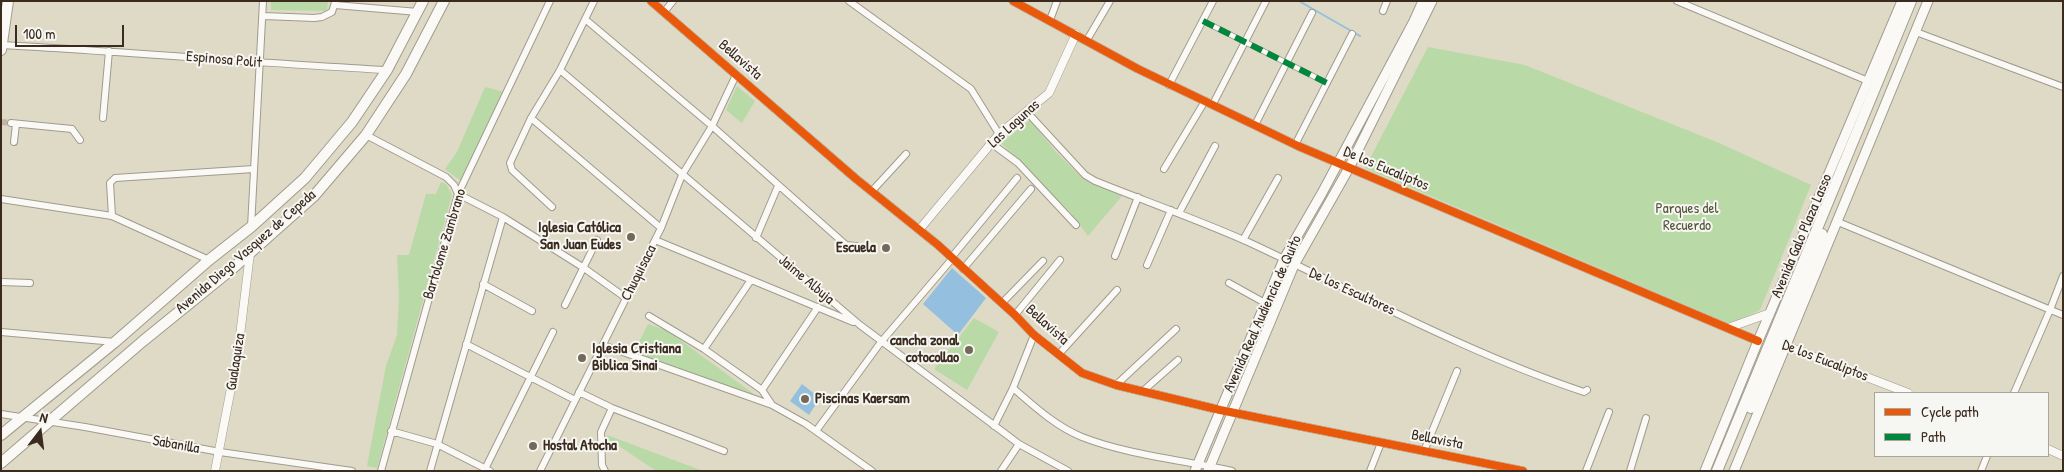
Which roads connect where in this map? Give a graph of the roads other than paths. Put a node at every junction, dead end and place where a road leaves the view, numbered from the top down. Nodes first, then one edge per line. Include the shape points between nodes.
1 (8, 1) edge
2 (264, 1) edge
3 (423, 1) edge
4 (444, 1) edge
5 (550, 1) edge
6 (594, 1) edge
7 (651, 1) edge
8 (673, 1) edge
9 (849, 1) edge
10 (1014, 1) edge
11 (1057, 1) edge
12 (1110, 1) edge
13 (1213, 1) edge
14 (1266, 1) edge
15 (1387, 1) edge
16 (1422, 1) edge
17 (1432, 1) edge
18 (1677, 1) edge
19 (1902, 1) edge
20 (1911, 1) edge
21 (1917, 1) edge
22 (1928, 1) edge
23 (335, 3) edge
24 (1383, 11) dead end
25 (418, 12) junction
26 (664, 12) junction
27 (1312, 13) dead end
28 (264, 16) junction
29 (585, 19) junction
30 (1050, 20) junction
31 (1203, 21) junction
32 (1916, 32) junction
33 (1076, 34) junction
34 (1352, 34) dead end
35 (1087, 40) junction
36 (1245, 42) junction
37 (2, 45) edge
38 (1, 50) edge
39 (109, 51) junction
40 (1287, 62) junction
41 (261, 64) junction
42 (387, 70) junction
43 (560, 70) junction
44 (736, 76) junction
45 (1868, 81) junction
46 (1327, 83) junction
47 (1169, 85) junction
48 (2063, 87) edge
49 (1205, 100) junction
50 (1213, 104) junction
51 (1027, 112) junction
52 (103, 118) dead end
53 (531, 118) junction
54 (1255, 125) junction
55 (712, 126) junction
56 (1000, 134) junction
57 (366, 135) junction
58 (80, 140) dead end
59 (14, 142) dead end
60 (991, 143) junction
61 (1295, 144) junction
62 (1215, 146) dead end
63 (906, 154) dead end
64 (1338, 164) junction
65 (1349, 168) junction
66 (254, 169) junction
67 (1164, 170) dead end
68 (682, 175) junction
69 (1016, 178) dead end
70 (1278, 178) dead end
71 (778, 186) junction
72 (1031, 189) dead end
73 (872, 191) junction
74 (458, 194) junction
75 (1138, 197) junction
76 (1, 199) edge
77 (552, 207) dead end
78 (1171, 210) junction
79 (1178, 212) junction
80 (112, 216) junction
81 (504, 217) junction
82 (1838, 222) junction
83 (1076, 224) dead end
84 (251, 227) junction
85 (661, 228) junction
86 (920, 230) junction
87 (756, 238) junction
88 (597, 240) dead end
89 (655, 240) junction
90 (1243, 240) junction
91 (856, 246) dead end
92 (250, 253) junction
93 (1115, 256) dead end
94 (951, 258) junction
95 (209, 260) junction
96 (1060, 260) dead end
97 (1284, 260) junction
98 (1043, 261) dead end
99 (1147, 265) dead end
100 (1294, 265) junction
101 (584, 268) junction
102 (963, 269) junction
103 (2063, 276) edge
104 (751, 280) junction
105 (1, 282) edge
106 (30, 283) dead end
107 (1229, 283) dead end
108 (483, 284) junction
109 (1117, 290) dead end
110 (626, 298) junction
111 (1002, 303) junction
112 (1265, 303) junction
113 (566, 305) dead end
114 (818, 307) junction
115 (2050, 310) junction
116 (532, 311) dead end
117 (1770, 313) junction
118 (1015, 315) junction
119 (2063, 315) edge
120 (648, 316) dead end
121 (860, 325) junction
122 (1728, 328) junction
123 (1176, 329) dead end
124 (1, 332) edge
125 (553, 332) dead end
126 (1034, 335) junction
127 (1758, 341) junction
128 (116, 342) junction
129 (881, 342) junction
130 (1777, 343) junction
131 (466, 344) junction
132 (603, 346) junction
133 (704, 349) junction
134 (1058, 354) junction
135 (1178, 360) dead end
136 (1457, 371) dead end
137 (530, 377) junction
138 (1116, 385) junction
139 (1013, 388) junction
140 (762, 390) junction
141 (1587, 390) dead end
142 (1143, 391) junction
143 (579, 392) junction
144 (1905, 392) edge
145 (2014, 392) edge
146 (575, 400) junction
147 (772, 404) junction
148 (612, 408) junction
149 (1220, 410) junction
150 (1232, 412) junction
151 (1608, 412) dead end
152 (1, 414) edge
153 (22, 417) junction
154 (1646, 418) dead end
155 (49, 421) junction
156 (994, 426) junction
157 (391, 431) junction
158 (816, 431) junction
159 (1, 435) edge
160 (1381, 443) junction
161 (437, 444) junction
162 (1019, 444) junction
163 (2049, 449) edge
164 (724, 451) dead end
165 (1424, 451) junction
166 (220, 452) junction
167 (2063, 456) edge
168 (1987, 457) edge
169 (1, 463) edge
170 (301, 467) edge
171 (1197, 467) edge
172 (1056, 468) edge
173 (1209, 468) edge
174 (487, 470) edge
175 (215, 471) edge
176 (352, 471) edge
177 (381, 471) edge
178 (430, 471) edge
179 (540, 471) edge
180 (605, 471) edge
181 (872, 471) edge
182 (1001, 471) edge
183 (1068, 471) edge
184 (1232, 471) edge
185 (1370, 471) edge
186 (1523, 471) edge
187 (1586, 471) edge
188 (1630, 471) edge
189 (1705, 471) edge
190 (1717, 471) edge
191 (1724, 471) edge
192 (1734, 471) edge
193 (1981, 471) edge

1 - 37 main road
2 - 28 street
3 - 25 main road, Avenida Diego Vasquez de Cepeda
4 - 57 main road, Avenida Diego Vasquez de Cepeda via 406,74
5 - 74 street, Bartolome Zambrano
6 - 29 street
7 - 26 street, Bellavista
8 - 26 street
9 - 56 street via 971,89
10 - 30 street, De los Eucaliptos
11 - 30 street
12 - 35 street
13 - 31 street
14 - 36 street
15 - 24 street
16 - 64 main road, Avenida Real Audiencia de Quito
17 - 65 main road, Avenida Real Audiencia de Quito
18 - 45 street
19 - 45 main road, Avenida Galo Plaza Lasso
20 - 130 main road, Avenida Galo Plaza Lasso
21 - 130 main road, Avenida Galo Plaza Lasso
22 - 32 main road, Avenida Galo Plaza Lasso
23 - 25 street
23 - 28 street via 332,12 322,17
25 - 42 main road, Avenida Diego Vasquez de Cepeda
26 - 44 street, Bellavista
27 - 40 street
28 - 41 street
29 - 43 street
29 - 55 street
30 - 33 street, De los Eucaliptos
31 - 36 street
31 - 47 street
32 - 48 street
32 - 82 main road, Avenida Galo Plaza Lasso
33 - 35 street, De los Eucaliptos
33 - 51 street, Las Lagunas via 1049,93
34 - 46 street
35 - 47 street, De los Eucaliptos
36 - 40 street
36 - 50 street
37 - 38 main road
37 - 39 street, Espinosa Polit
39 - 41 street, Espinosa Polit
39 - 52 street
40 - 46 street
40 - 54 street
41 - 42 street, Espinosa Polit
41 - 66 street
42 - 84 main road, Avenida Diego Vasquez de Cepeda via 352,122 305,178
43 - 53 street
43 - 68 street, Jaime Albuja
44 - 55 street, Chuquisaca
44 - 73 street, Bellavista
45 - 117 main road, Avenida Galo Plaza Lasso
46 - 61 street
47 - 49 street, De los Eucaliptos
49 - 50 street, De los Eucaliptos
49 - 67 street
50 - 54 street, De los Eucaliptos
51 - 56 street, Las Lagunas
51 - 75 street, De los Escultores via 1085,175
53 - 77 street via 510,163 512,170
53 - 85 street
54 - 61 street, De los Eucaliptos
55 - 68 street, Chuquisaca
55 - 71 street
56 - 60 street, Las Lagunas
57 - 74 street via 446,178
57 - 92 main road, Avenida Diego Vasquez de Cepeda via 314,196
58 - 59 street via 72,129 13,123
60 - 83 street via 1018,163
60 - 86 street, Las Lagunas
61 - 64 street, De los Eucaliptos
62 - 79 street
63 - 73 street
64 - 65 street, De los Eucaliptos
64 - 97 main road, Avenida Real Audiencia de Quito
65 - 100 main road, Avenida Real Audiencia de Quito
65 - 122 street, De los Eucaliptos
66 - 80 street via 115,178 110,183
66 - 84 street
68 - 85 street, Chuquisaca
68 - 87 street, Jaime Albuja
69 - 94 street
70 - 90 street
71 - 87 street
71 - 91 street via 846,245
72 - 102 street
73 - 86 street, Bellavista
74 - 81 street
74 - 157 street, Bartolome Zambrano
75 - 78 street, De los Escultores
75 - 93 street
76 - 80 street
78 - 79 street, De los Escultores
78 - 99 street
79 - 90 street, De los Escultores
80 - 95 street
81 - 101 street
81 - 108 street
82 - 115 street
82 - 130 main road, Avenida Galo Plaza Lasso
84 - 95 main road, Avenida Diego Vasquez de Cepeda
85 - 89 street, Chuquisaca
86 - 94 street, Bellavista
87 - 121 street, Jaime Albuja
88 - 101 street
89 - 104 street
89 - 110 street, Chuquisaca
90 - 97 street, De los Escultores
92 - 155 main road, Avenida Diego Vasquez de Cepeda
92 - 166 street, Gualaquiza via 238,352
94 - 102 street, Bellavista
94 - 129 street
95 - 128 main road, Avenida Diego Vasquez de Cepeda
96 - 118 street
97 - 100 street, De los Escultores
97 - 112 main road, Avenida Real Audiencia de Quito
98 - 111 street
100 - 141 street, De los Escultores via 1539,377 1584,392
100 - 150 main road, Avenida Real Audiencia de Quito
101 - 110 street
101 - 113 street
102 - 111 street, Bellavista
103 - 115 street
104 - 114 street
104 - 133 street
105 - 106 street
107 - 112 street
108 - 116 street
108 - 131 street
109 - 134 street
110 - 132 street, Chuquisaca
111 - 118 street, Bellavista
112 - 149 main road, Avenida Real Audiencia de Quito
114 - 121 street
114 - 140 street
115 - 119 street
115 - 145 street
117 - 122 street
117 - 127 main road, Avenida Galo Plaza Lasso
118 - 126 street, Bellavista
120 - 133 street
121 - 129 street, Jaime Albuja
122 - 127 street, De los Eucaliptos
123 - 138 street
124 - 128 street
125 - 137 street
126 - 134 street, Bellavista
126 - 139 street
127 - 189 main road, Avenida Galo Plaza Lasso
128 - 153 main road, Avenida Diego Vasquez de Cepeda
129 - 156 street, Jaime Albuja
129 - 158 street
130 - 144 street, De los Eucaliptos
130 - 190 main road, Avenida Galo Plaza Lasso
130 - 191 main road, Avenida Galo Plaza Lasso
130 - 192 main road, Avenida Galo Plaza Lasso
131 - 137 street
131 - 161 street
132 - 143 street, Chuquisaca
132 - 147 street
133 - 140 street
134 - 138 street, Bellavista via 1082,373
135 - 142 street
136 - 165 street
137 - 146 street
137 - 174 street
138 - 142 street, Bellavista
139 - 156 street
139 - 171 street via 1049,418 1081,436
140 - 147 street
142 - 149 street, Bellavista
143 - 146 street, Chuquisaca
143 - 148 street
146 - 179 street, Chuquisaca
147 - 158 street
148 - 164 street
148 - 180 street via 601,432
149 - 150 street, Bellavista
149 - 171 main road, Avenida Real Audiencia de Quito
150 - 160 street, Bellavista
150 - 173 main road, Avenida Real Audiencia de Quito
151 - 187 street
152 - 153 street, Sabanilla
153 - 155 street, Sabanilla
153 - 159 main road, Avenida Diego Vasquez de Cepeda
154 - 188 street
155 - 166 street, Sabanilla
155 - 169 main road, Avenida Diego Vasquez de Cepeda
156 - 162 street, Jaime Albuja
157 - 161 street
157 - 177 street, Bartolome Zambrano
158 - 181 street
160 - 165 street, Bellavista
160 - 185 street
161 - 174 street
161 - 178 street
162 - 172 street, Jaime Albuja
162 - 182 street
163 - 167 street
165 - 186 street, Bellavista
166 - 170 street, Sabanilla
166 - 175 street, Gualaquiza
168 - 193 street
170 - 176 street, Sabanilla
171 - 173 street
172 - 183 street, Jaime Albuja
173 - 184 street

